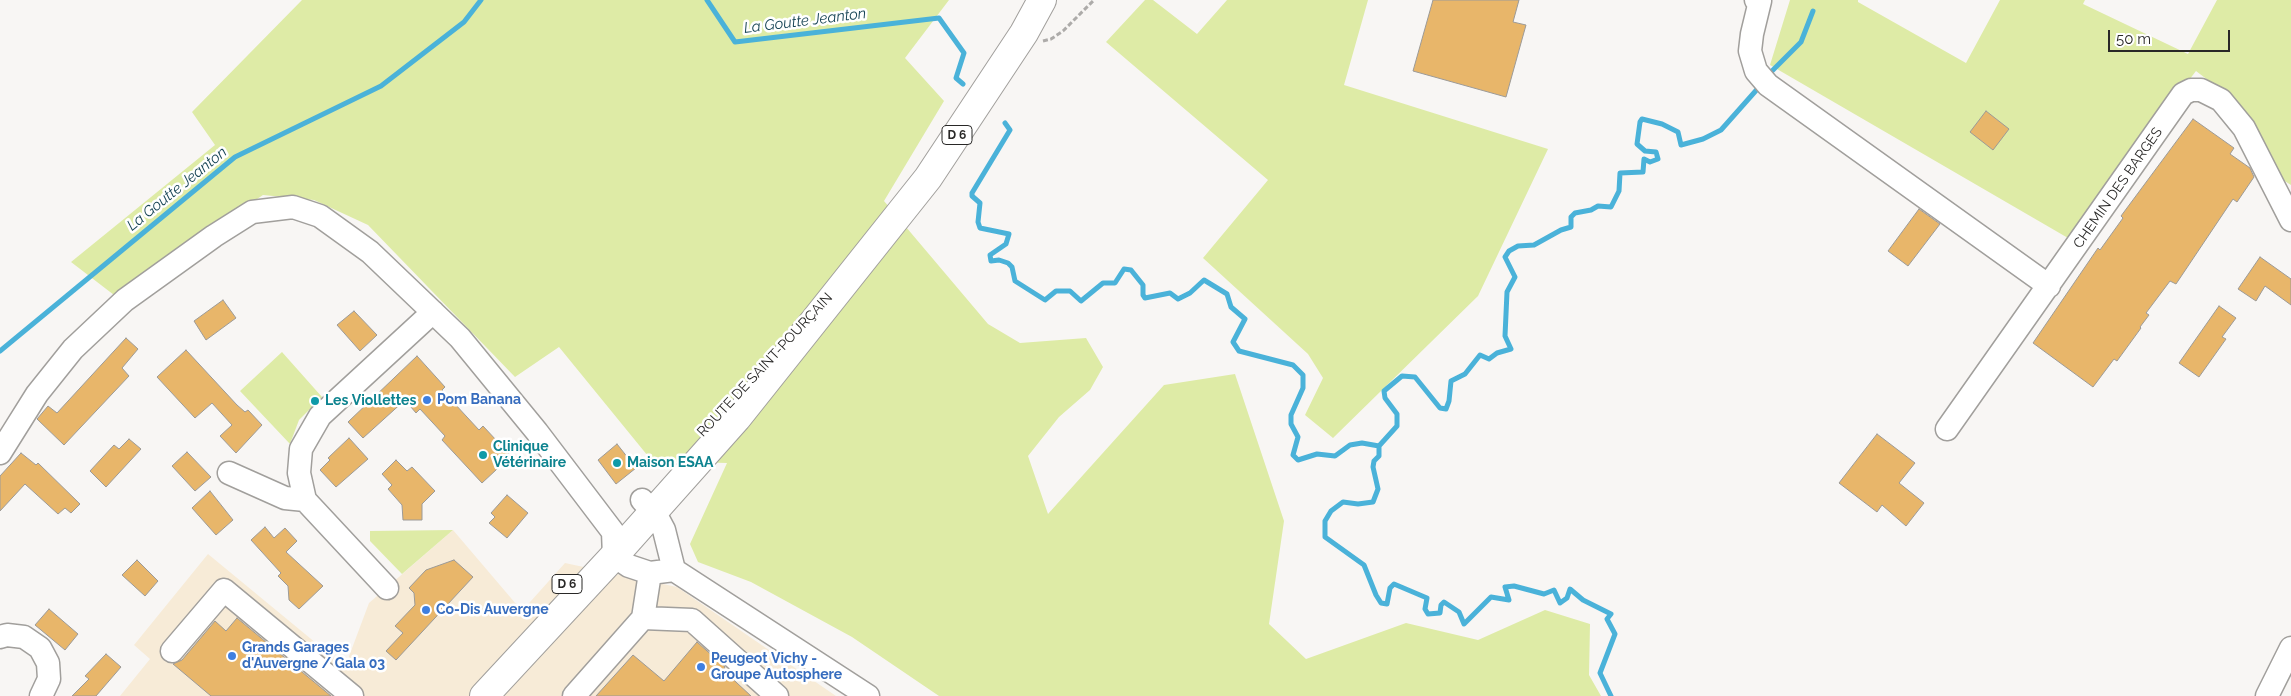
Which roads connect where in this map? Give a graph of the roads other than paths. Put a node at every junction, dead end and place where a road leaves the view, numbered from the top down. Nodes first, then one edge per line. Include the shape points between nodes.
1 (1042, 0) edge
2 (1756, 0) edge
3 (2291, 220) edge
4 (2049, 286) junction
5 (433, 312) junction
6 (1947, 429) dead end
7 (0, 453) edge
8 (229, 473) dead end
9 (305, 500) junction
10 (647, 506) junction
11 (614, 544) junction
12 (674, 570) junction
13 (650, 573) junction
14 (387, 588) dead end
15 (643, 618) junction
16 (0, 637) edge
17 (2291, 648) edge
18 (172, 651) dead end
19 (41, 696) edge
20 (352, 696) edge
21 (476, 696) edge
22 (484, 696) edge
23 (574, 696) edge
24 (777, 696) edge
25 (868, 696) edge
26 (2267, 696) edge

1 - 10 main road, ROUTE DE SAINT-POURÇAIN / D 6 via 1024,33 928,178 737,418
2 - 4 street via 1760,1 1750,51 1762,78
3 - 4 street, CHEMIN DES BARGES via 2244,128 2221,100 2201,90 2191,90 2183,94
4 - 6 street, CHEMIN DES BARGES
5 - 7 street via 370,252 320,216 293,207 252,212 125,300 80,343 37,394
5 - 9 street via 320,416 301,449 299,472
5 - 11 street via 484,364
8 - 9 street via 285,498
9 - 14 street
10 - 11 main road, ROUTE DE SAINT-POURÇAIN / D 6
10 - 12 street via 664,530
11 - 13 street via 629,566
11 - 21 main road, ROUTE DE SAINT-POURÇAIN / D 6 via 555,598
11 - 22 main road, ROUTE DE SAINT-POURÇAIN / D 6 via 498,684
12 - 13 street
12 - 25 street
13 - 15 street
15 - 23 street
15 - 24 street via 692,620
16 - 19 street via 24,637 40,648 48,664 49,679
17 - 26 street
18 - 20 street via 224,590

